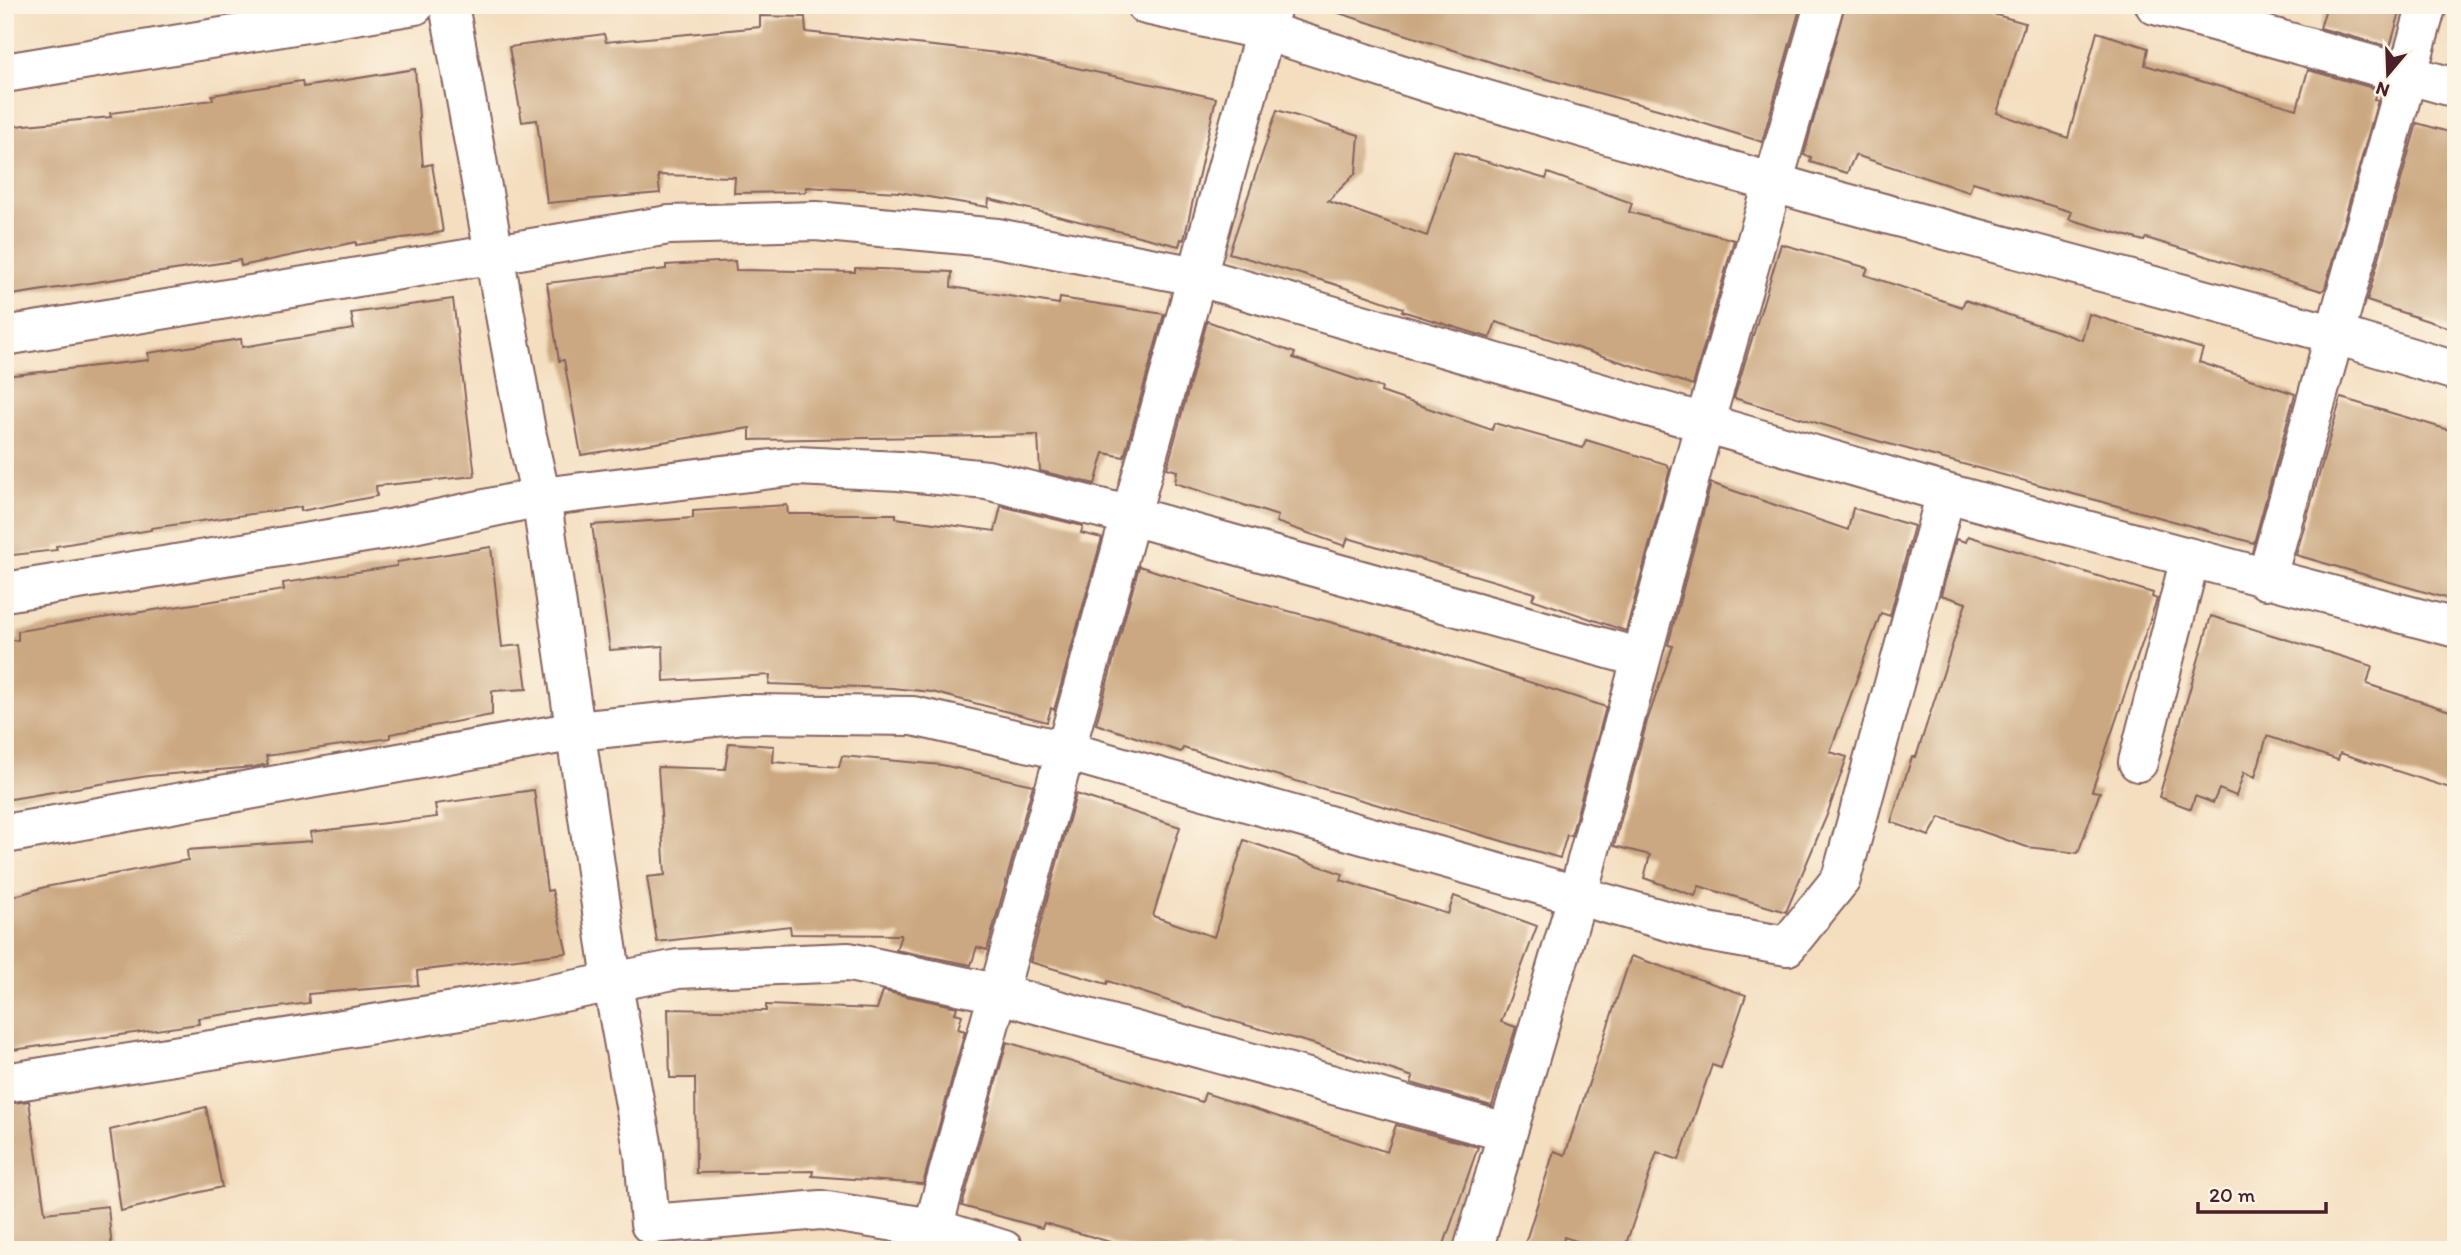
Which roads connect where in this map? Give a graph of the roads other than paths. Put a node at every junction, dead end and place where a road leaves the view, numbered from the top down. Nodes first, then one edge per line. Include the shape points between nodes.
1 (415, 5) edge
2 (449, 5) edge
3 (1146, 5) edge
4 (1825, 5) edge
5 (2155, 5) edge
6 (2427, 5) edge
7 (1268, 18) edge
8 (5, 73) edge
9 (2407, 75) junction
10 (2456, 88) edge
11 (1774, 182) junction
12 (493, 253) junction
13 (1196, 276) junction
14 (2336, 335) junction
15 (5, 336) edge
16 (2456, 371) edge
17 (1704, 425) junction
18 (1946, 493) junction
19 (541, 497) junction
20 (1128, 515) junction
21 (2190, 558) junction
22 (2266, 580) junction
23 (5, 592) edge
24 (2456, 628) edge
25 (1641, 658) junction
26 (576, 731) junction
27 (1066, 751) junction
28 (2138, 762) dead end
29 (5, 834) edge
30 (1578, 894) junction
31 (612, 980) junction
32 (996, 993) junction
33 (5, 1083) edge
34 (1506, 1132) junction
35 (933, 1228) junction
36 (1004, 1250) edge
37 (1474, 1250) edge

1 - 8 street
2 - 12 street
3 - 7 street
4 - 11 street
5 - 9 street
6 - 9 street
7 - 11 street via 1435,85
7 - 13 street
9 - 10 street
9 - 14 street
11 - 14 street
11 - 17 street
12 - 13 street via 669,225 816,221 998,238
12 - 15 street
12 - 19 street
13 - 17 street
13 - 20 street
14 - 16 street
14 - 22 street
17 - 18 street
17 - 25 street
18 - 21 street
18 - 30 street via 1841,879 1787,946 1707,932
19 - 20 street via 797,466 987,480
19 - 23 street via 390,529
19 - 26 street
20 - 25 street
20 - 27 street
21 - 22 street
21 - 28 street
22 - 24 street
25 - 30 street
26 - 27 street via 744,714 913,716
26 - 29 street
26 - 31 street
27 - 30 street
27 - 32 street
30 - 34 street
31 - 32 street via 677,969 849,962
31 - 33 street via 523,1000
31 - 35 street via 643,1154 650,1224 821,1210
32 - 34 street
32 - 35 street
34 - 37 street
35 - 36 street

